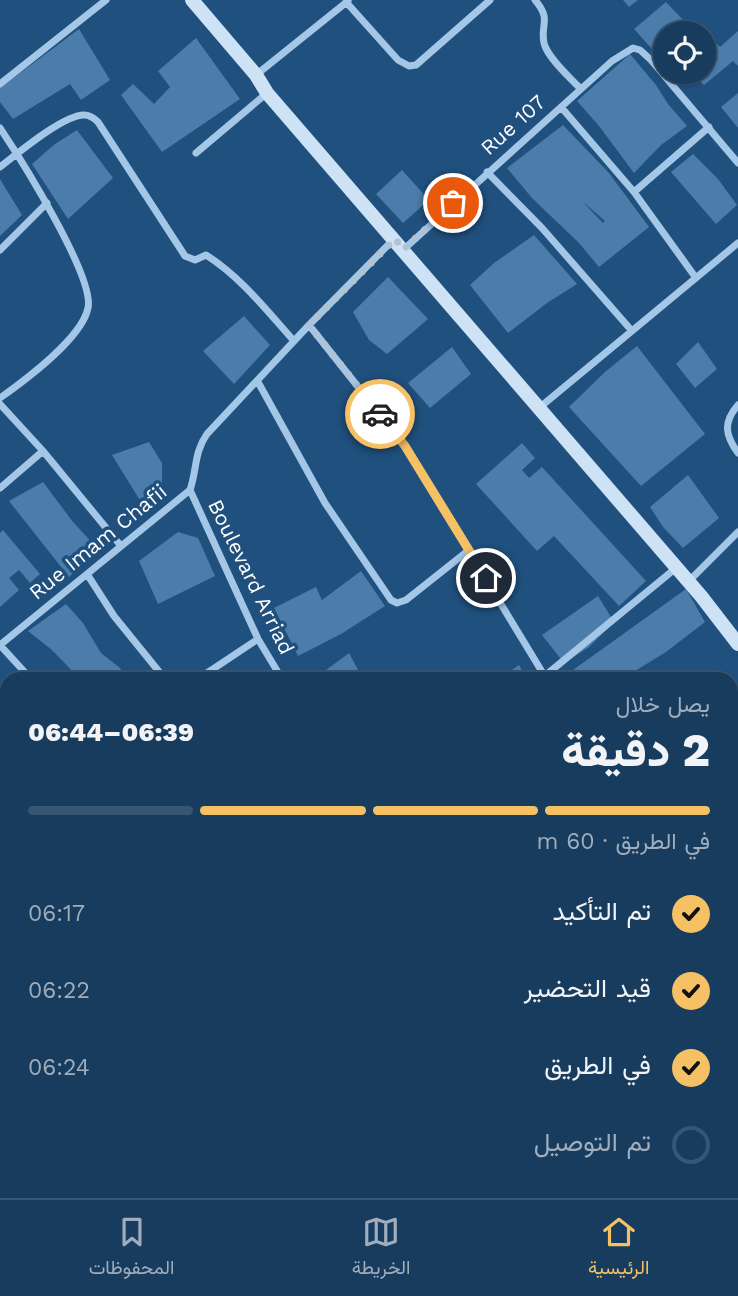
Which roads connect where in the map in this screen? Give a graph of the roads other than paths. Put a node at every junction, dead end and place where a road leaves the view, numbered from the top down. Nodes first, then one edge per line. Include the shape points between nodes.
1 (106, 0) edge
2 (192, 0) edge
3 (490, 0) edge
4 (535, 0) edge
5 (347, 1) edge
6 (256, 75) junction
7 (0, 84) edge
8 (580, 88) junction
9 (267, 93) junction
10 (561, 107) junction
11 (709, 127) junction
12 (0, 128) edge
13 (196, 153) dead end
14 (17, 154) junction
15 (738, 163) edge
16 (0, 167) edge
17 (487, 172) junction
18 (634, 192) junction
19 (47, 203) junction
20 (738, 243) edge
21 (399, 244) junction
22 (0, 250) edge
23 (696, 278) junction
24 (309, 325) junction
25 (632, 331) junction
26 (294, 341) junction
27 (258, 382) junction
28 (0, 398) edge
29 (0, 404) edge
30 (738, 405) edge
31 (538, 408) junction
32 (43, 452) junction
33 (738, 453) edge
34 (0, 488) edge
35 (190, 490) junction
36 (738, 532) edge
37 (121, 546) junction
38 (469, 550) junction
39 (676, 568) junction
40 (88, 574) junction
41 (688, 582) junction
42 (258, 639) junction
43 (738, 644) edge
44 (0, 645) edge
45 (25, 672) edge
46 (159, 672) edge
47 (208, 672) edge
48 (278, 672) edge
49 (539, 672) edge
50 (548, 672) edge

1 - 7 street
2 - 6 street
3 - 5 street via 412,66 398,60
4 - 8 street via 545,17 547,49
5 - 6 street
6 - 9 street
8 - 10 street, Rue 107
8 - 11 street, Rue 107 via 632,48 640,50
9 - 13 street
9 - 21 street
10 - 17 street, Rue 107
10 - 18 street
11 - 15 street
11 - 18 street
12 - 14 street
14 - 16 street
14 - 19 street
14 - 26 street via 72,118 87,115 95,119 185,256 190,260 206,255 223,267
17 - 21 street, Rue 107
17 - 25 street
18 - 23 street
19 - 22 street
19 - 28 street via 84,281 88,311 40,368
20 - 23 street
21 - 24 street, Rue Imam Chafii
21 - 31 street
23 - 25 street
24 - 26 street, Rue Imam Chafii
24 - 38 street via 405,446
25 - 31 street
26 - 27 street, Rue Imam Chafii
27 - 35 street, Rue Imam Chafii via 199,445
27 - 38 street via 326,503 391,600 405,600
29 - 32 street
30 - 33 street via 726,423 727,435
31 - 39 street
32 - 34 street
32 - 37 street
35 - 37 street, Rue Imam Chafii
35 - 42 street, Boulevard Arriad
36 - 41 street
37 - 40 street, Rue Imam Chafii
38 - 49 street
39 - 41 street
39 - 50 street
40 - 44 street, Rue Imam Chafii
40 - 46 street via 114,616
41 - 43 street
42 - 47 street
42 - 48 street, Boulevard Arriad
44 - 45 street

